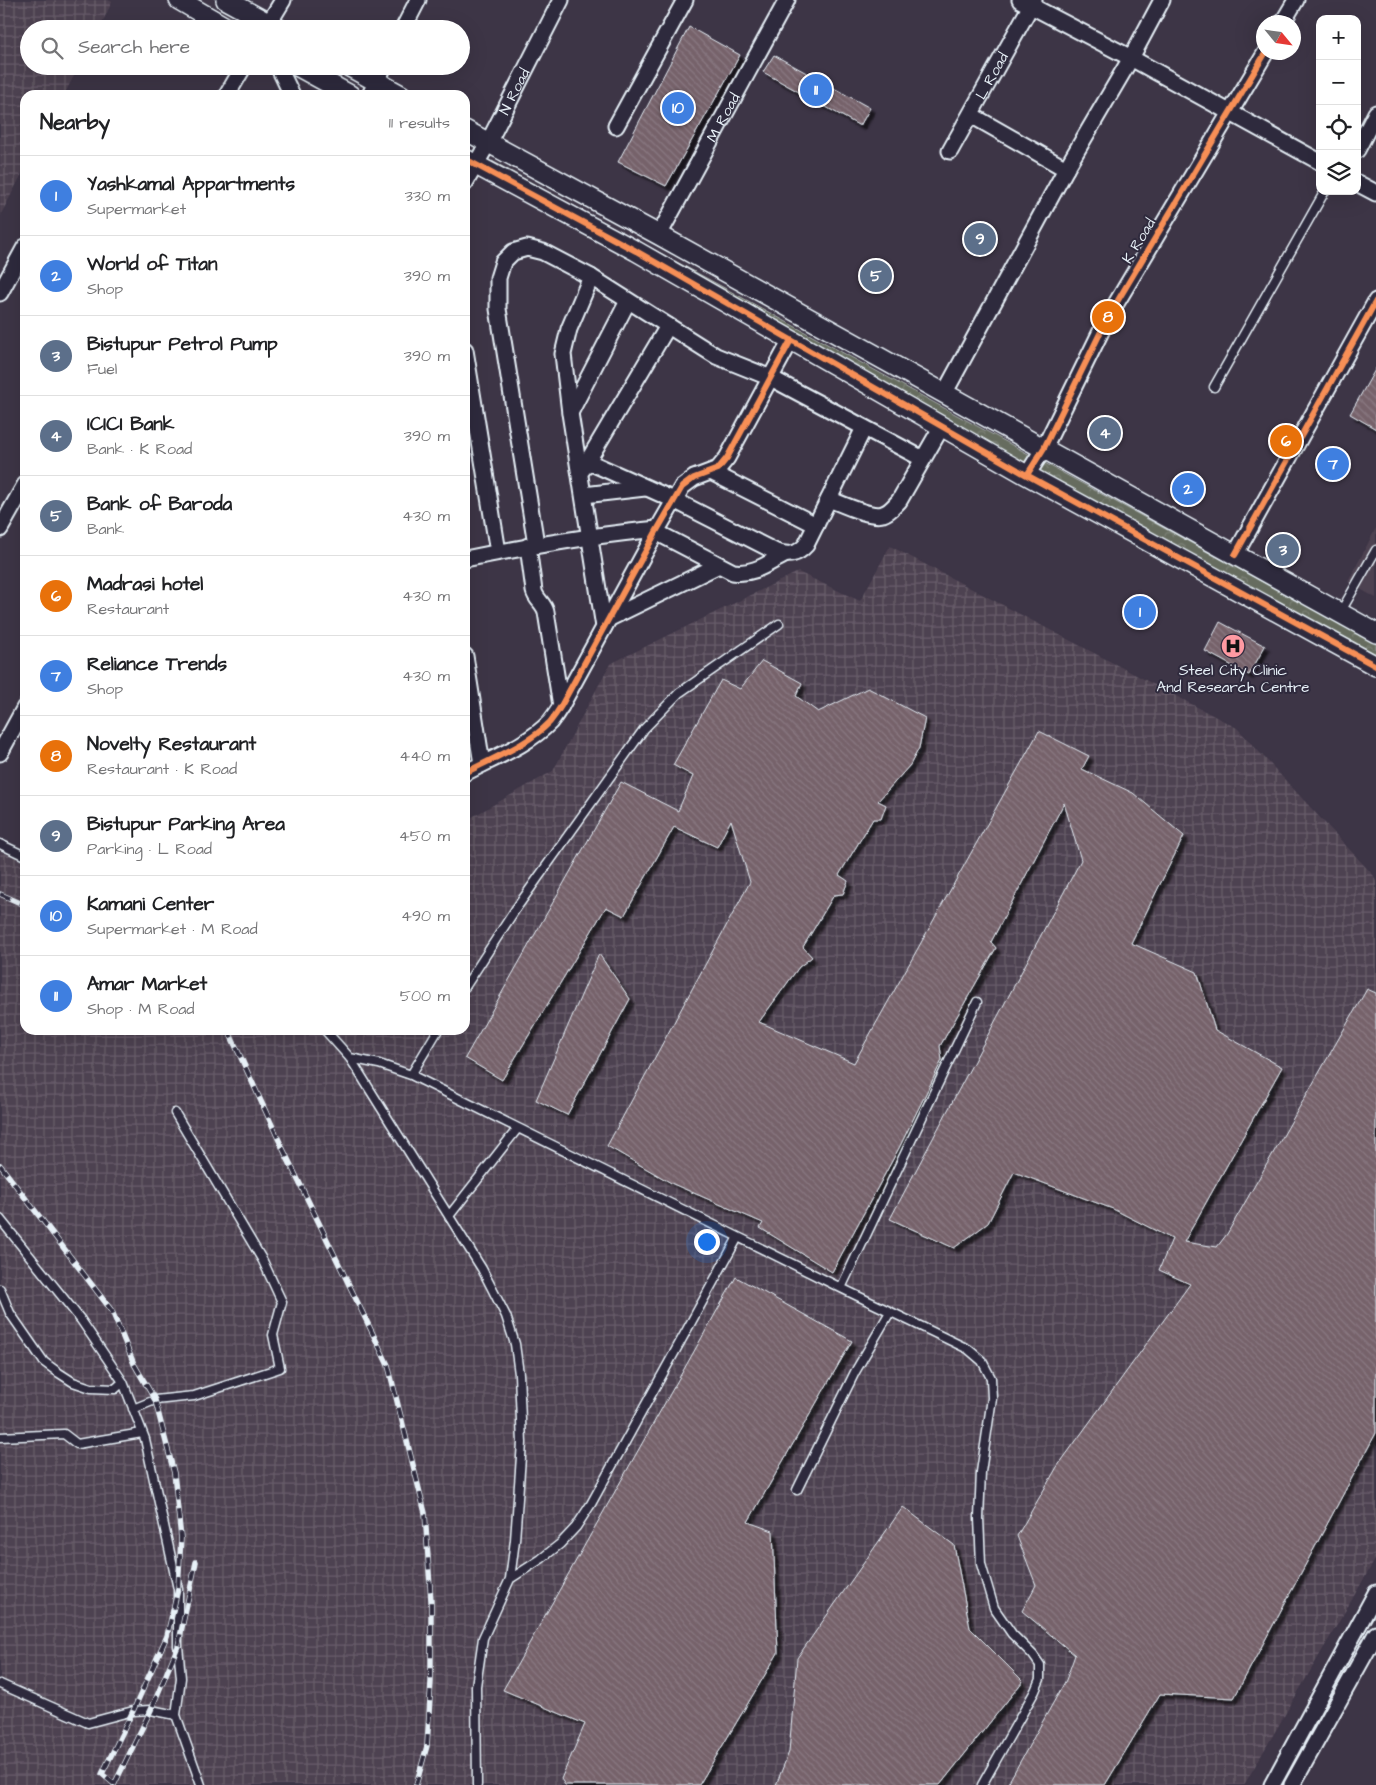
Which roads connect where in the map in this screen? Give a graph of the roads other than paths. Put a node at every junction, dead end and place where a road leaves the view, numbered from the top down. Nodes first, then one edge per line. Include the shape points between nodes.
1 (179, 0) edge
2 (226, 0) edge
3 (283, 0) edge
4 (418, 0) edge
5 (561, 0) edge
6 (684, 0) edge
7 (787, 0) edge
8 (1162, 0) edge
9 (1296, 0) edge
10 (1028, 2) edge
11 (1287, 15) edge
12 (213, 20) edge
13 (263, 20) edge
14 (276, 20) edge
15 (408, 20) edge
16 (1131, 58) junction
17 (1261, 60) edge
18 (239, 75) edge
19 (282, 75) edge
20 (313, 75) edge
21 (365, 75) edge
22 (377, 81) edge
23 (230, 90) edge
24 (290, 90) edge
25 (341, 90) edge
26 (392, 90) edge
27 (1231, 113) junction
28 (1376, 113) edge
29 (971, 115) junction
30 (616, 126) dead end
31 (470, 133) edge
32 (1361, 142) edge
33 (488, 143) junction
34 (950, 151) dead end
35 (1316, 160) edge
36 (470, 162) edge
37 (1066, 169) junction
38 (1361, 185) edge
39 (1376, 193) edge
40 (1323, 195) edge
41 (660, 235) junction
42 (20, 256) edge
43 (591, 278) junction
44 (0, 293) edge
45 (628, 301) junction
46 (1375, 307) edge
47 (668, 326) junction
48 (791, 340) junction
49 (771, 378) junction
50 (470, 381) edge
51 (1214, 387) dead end
52 (944, 394) junction
53 (570, 413) junction
54 (942, 426) junction
55 (864, 428) junction
56 (1044, 448) junction
57 (923, 459) junction
58 (584, 467) junction
59 (711, 472) junction
60 (1027, 475) junction
61 (646, 488) junction
62 (20, 495) edge
63 (584, 495) junction
64 (829, 499) junction
65 (674, 500) junction
66 (816, 525) junction
67 (0, 529) edge
68 (657, 530) junction
69 (591, 536) junction
70 (532, 545) junction
71 (1376, 550) edge
72 (498, 552) junction
73 (784, 554) junction
74 (1235, 555) junction
75 (470, 558) edge
76 (717, 566) junction
77 (1340, 613) junction
78 (606, 623) junction
79 (779, 624) dead end
80 (1376, 633) edge
81 (1376, 666) edge
82 (470, 688) edge
83 (561, 706) junction
84 (20, 716) edge
85 (0, 753) edge
86 (482, 764) junction
87 (470, 770) edge
88 (0, 844) edge
89 (20, 854) edge
90 (470, 979) edge
91 (977, 1002) dead end
92 (329, 1035) edge
93 (435, 1035) edge
94 (350, 1058) junction
95 (411, 1074) junction
96 (175, 1112) dead end
97 (518, 1128) junction
98 (449, 1216) junction
99 (0, 1219) edge
100 (738, 1237) junction
101 (841, 1288) junction
102 (0, 1289) edge
103 (890, 1312) junction
104 (123, 1382) junction
105 (133, 1409) junction
106 (142, 1433) junction
107 (0, 1437) edge
108 (797, 1490) dead end
109 (510, 1578) junction
110 (1376, 1593) edge
111 (1376, 1634) edge
112 (0, 1684) edge
113 (176, 1715) junction
114 (201, 1785) edge
115 (477, 1785) edge
116 (982, 1785) edge
117 (1272, 1785) edge
118 (1292, 1785) edge

1 - 12 street
2 - 13 street
3 - 14 street
4 - 15 street
5 - 33 street, N Road
6 - 30 street
7 - 41 street, M Road
8 - 16 street
9 - 11 street
10 - 16 street
10 - 29 street, L Road
16 - 27 street
16 - 37 street
17 - 27 street, K Road
18 - 23 street
19 - 24 street
20 - 25 street
21 - 22 street
22 - 26 street
27 - 35 street
27 - 56 street, K Road via 1108,317
28 - 32 street
29 - 34 street, L Road
29 - 37 street
31 - 33 street
33 - 36 street, N Road
33 - 41 street
36 - 48 street via 636,251
37 - 52 street
38 - 39 street
40 - 51 lane
41 - 52 street
42 - 44 street
43 - 45 street
43 - 53 street via 569,329 563,354
43 - 70 street via 543,252 527,248 513,252 503,262 498,278 498,309
45 - 47 street
45 - 53 street
46 - 74 street
47 - 49 street via 716,356
47 - 58 street
48 - 49 street
48 - 54 street
49 - 55 street
49 - 59 street via 727,458
50 - 72 street
52 - 56 street
53 - 58 street
54 - 57 street
54 - 60 street
55 - 57 street
55 - 64 street
56 - 60 street, K Road
56 - 74 street
57 - 64 street via 899,501 881,515
58 - 61 street
58 - 63 street
59 - 65 street via 682,487
59 - 66 street
60 - 81 street
61 - 63 street
61 - 65 street
62 - 67 street
63 - 69 street
64 - 66 street
65 - 68 street
65 - 73 street
66 - 73 street via 800,552
68 - 69 street
68 - 76 street
68 - 78 street
69 - 70 street
69 - 78 street
70 - 72 street
70 - 83 street via 534,591 545,606
71 - 77 lane
72 - 75 street
73 - 76 street via 743,574
74 - 77 street
76 - 78 street
77 - 80 street
78 - 83 street
79 - 90 lane via 679,693 644,729 515,910
82 - 86 street
83 - 86 street via 538,733
84 - 85 street
86 - 87 street
88 - 89 lane
91 - 101 lane
92 - 94 lane
93 - 95 lane
94 - 95 lane
94 - 98 lane
95 - 97 lane
96 - 105 lane via 263,1261 282,1302 273,1335 280,1368 194,1396 156,1400
97 - 98 lane
97 - 100 lane
98 - 109 lane via 482,1269 506,1316 515,1344 522,1443 516,1540
99 - 104 lane via 81,1320
100 - 101 lane
100 - 109 lane via 576,1527 541,1559
101 - 103 lane
102 - 104 lane via 10,1313 44,1362 73,1382 91,1388 115,1389
103 - 108 lane via 855,1372
103 - 116 lane via 968,1349 982,1361 991,1378 992,1398 981,1472 981,1564 994,1608 1012,1634 1034,1655 1040,1666 1040,1679
104 - 105 lane
105 - 106 lane
106 - 107 lane via 77,1444 64,1434
106 - 113 lane via 178,1589 181,1678
109 - 115 lane via 483,1638 476,1686
110 - 117 street
111 - 118 street
112 - 113 lane via 88,1723 133,1711 151,1710
113 - 114 lane

